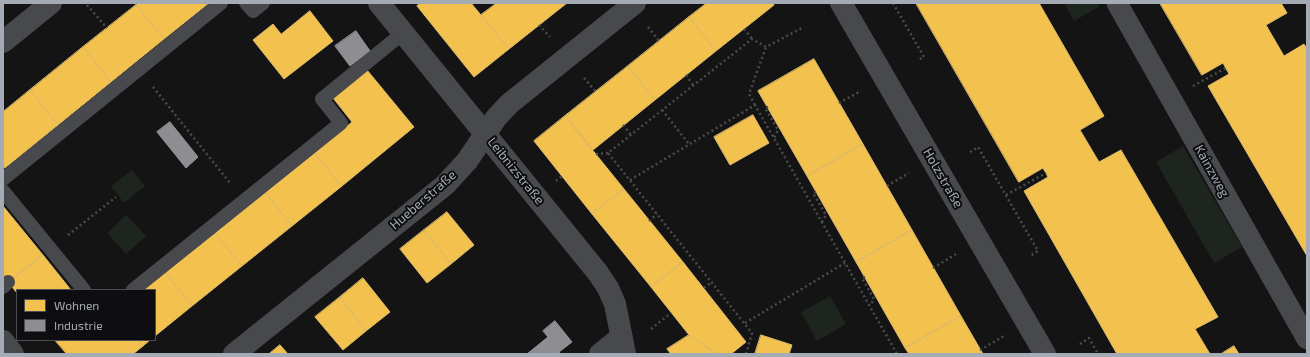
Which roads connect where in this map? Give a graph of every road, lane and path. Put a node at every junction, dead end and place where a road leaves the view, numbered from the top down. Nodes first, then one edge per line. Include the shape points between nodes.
1 (51, 3) edge
2 (221, 3) edge
3 (246, 3) edge
4 (262, 3) edge
5 (379, 3) edge
6 (841, 3) edge
7 (893, 3) edge
8 (1117, 3) edge
9 (87, 5) dead end
10 (640, 12) edge
11 (539, 25) dead end
12 (804, 27) dead end
13 (107, 28) dead end
14 (744, 29) dead end
15 (403, 33) junction
16 (752, 39) junction
17 (552, 40) dead end
18 (659, 41) dead end
19 (3, 42) edge
20 (766, 47) junction
21 (918, 60) dead end
22 (1226, 68) dead end
23 (139, 69) junction
24 (580, 73) dead end
25 (686, 75) dead end
26 (693, 85) junction
27 (596, 92) dead end
28 (1171, 98) junction
29 (755, 105) junction
30 (768, 107) dead end
31 (662, 110) junction
32 (623, 126) dead end
33 (485, 133) junction
34 (631, 135) junction
35 (774, 138) junction
36 (689, 144) junction
37 (970, 152) dead end
38 (608, 153) junction
39 (596, 154) dead end
40 (1046, 172) dead end
41 (562, 176) dead end
42 (3, 179) edge
43 (630, 180) junction
44 (555, 182) dead end
45 (3, 191) edge
46 (816, 192) dead end
47 (1006, 195) junction
48 (116, 197) dead end
49 (244, 200) junction
50 (657, 214) junction
51 (649, 221) dead end
52 (822, 222) junction
53 (47, 252) junction
54 (1030, 256) dead end
55 (845, 263) junction
56 (865, 277) dead end
57 (712, 282) junction
58 (704, 288) dead end
59 (83, 289) edge
60 (134, 289) edge
61 (870, 306) junction
62 (671, 313) dead end
63 (745, 323) junction
64 (651, 329) dead end
65 (1307, 339) edge
66 (3, 341) edge
67 (1080, 344) dead end
68 (623, 345) edge
69 (13, 354) edge
70 (234, 354) edge
71 (600, 354) edge
72 (746, 354) edge
73 (897, 354) edge
74 (1044, 354) edge
75 (1098, 354) edge

1 - 19 street
2 - 23 lane
3 - 4 lane via 253,11
5 - 15 street, Leibnizstraße
6 - 74 street, Holzstraße
7 - 21 path via 924,57
8 - 28 street, Kainzweg
9 - 13 path
10 - 18 path
10 - 33 street, Hueberstraße via 510,104
11 - 17 path
12 - 20 path
14 - 16 path
15 - 33 street, Leibnizstraße
15 - 49 lane via 322,99 341,123
16 - 20 path
16 - 26 path
20 - 29 path via 749,94
22 - 28 path
23 - 42 lane
23 - 49 path
24 - 27 path
25 - 26 path
26 - 31 path
28 - 65 street, Kainzweg
29 - 35 path
29 - 36 path
30 - 35 path via 765,108 778,130
31 - 34 path
31 - 36 path
32 - 34 path
33 - 68 street, Leibnizstraße via 602,278 615,304
33 - 70 street, Hueberstraße via 467,161 445,185
34 - 38 path
35 - 52 path
36 - 43 path
37 - 47 path via 978,147
38 - 39 path
38 - 43 path
40 - 47 path
41 - 44 path
43 - 50 path
45 - 53 lane
46 - 52 path via 813,193 826,215
47 - 54 path via 1038,251
48 - 53 path
49 - 60 lane
50 - 51 path
50 - 57 path
52 - 55 path
53 - 59 lane
55 - 61 path
55 - 63 path
56 - 61 path via 862,278 874,299
57 - 58 path
57 - 63 path
61 - 73 path
62 - 64 path
63 - 72 path via 752,333
66 - 69 street
67 - 75 path via 1089,338
68 - 71 street

